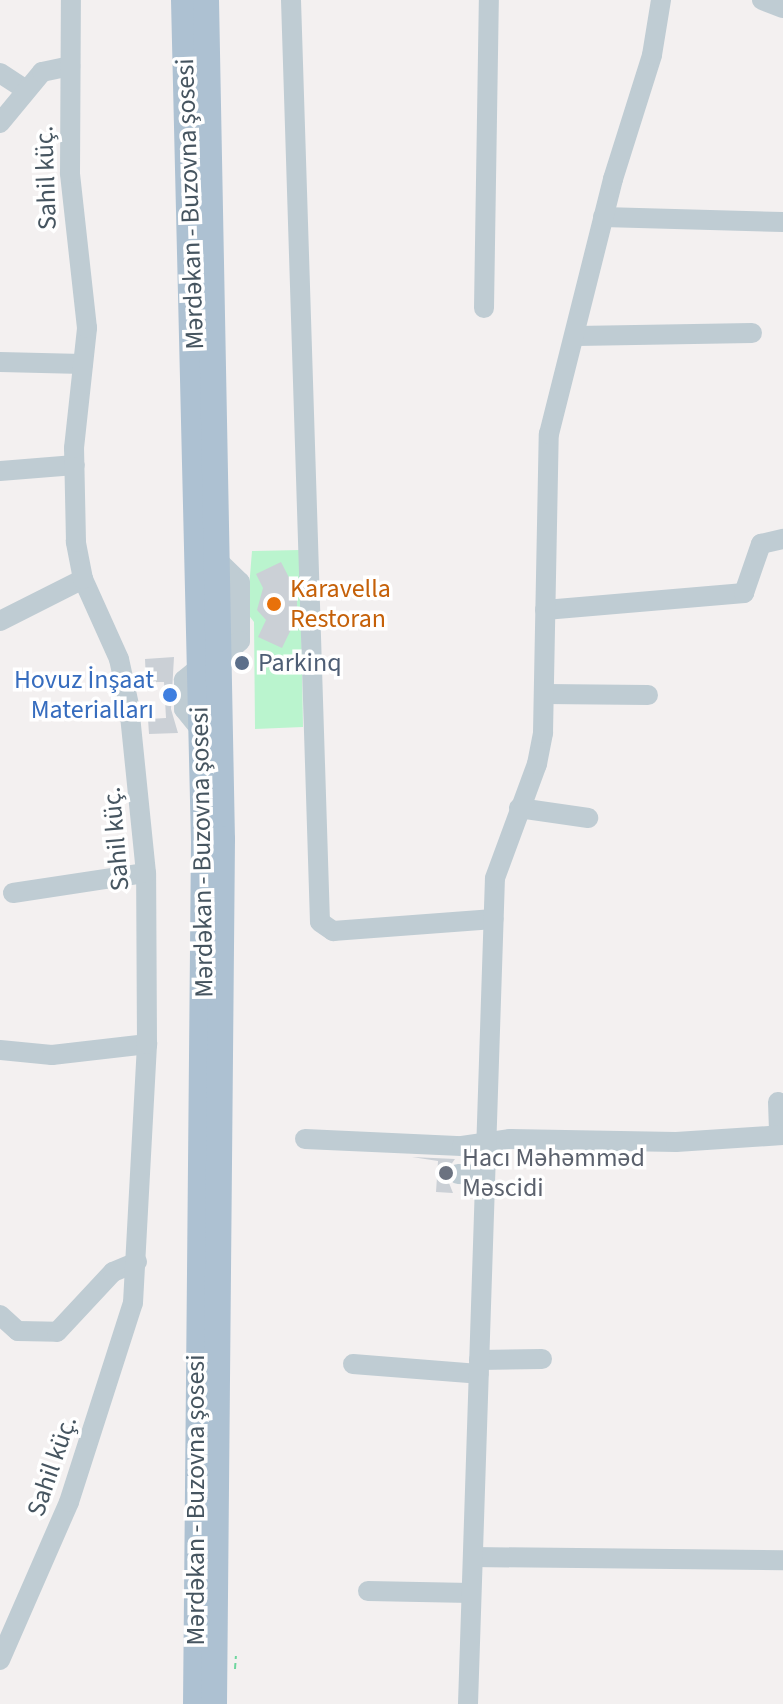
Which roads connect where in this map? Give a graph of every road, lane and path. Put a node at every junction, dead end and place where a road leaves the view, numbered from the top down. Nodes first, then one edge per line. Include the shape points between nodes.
1 (71, 0) edge
2 (184, 0) edge
3 (206, 0) edge
4 (291, 0) edge
5 (489, 0) edge
6 (661, 0) edge
7 (762, 0) edge
8 (783, 8) edge
9 (70, 66) junction
10 (0, 73) edge
11 (25, 89) junction
12 (0, 123) edge
13 (603, 217) junction
14 (783, 222) edge
15 (484, 308) dead end
16 (752, 333) dead end
17 (577, 336) junction
18 (0, 362) edge
19 (83, 364) junction
20 (75, 465) junction
21 (0, 471) edge
22 (783, 539) edge
23 (83, 579) junction
24 (545, 610) junction
25 (0, 621) edge
26 (209, 664) junction
27 (545, 694) junction
28 (648, 695) dead end
29 (519, 808) junction
30 (588, 818) dead end
31 (146, 873) junction
32 (13, 893) dead end
33 (494, 919) junction
34 (147, 1044) junction
35 (0, 1050) edge
36 (778, 1102) dead end
37 (781, 1135) edge
38 (305, 1139) dead end
39 (487, 1143) junction
40 (458, 1174) dead end
41 (485, 1175) junction
42 (137, 1262) junction
43 (3, 1326) edge
44 (542, 1359) dead end
45 (353, 1364) dead end
46 (479, 1367) junction
47 (473, 1557) junction
48 (783, 1560) edge
49 (368, 1591) dead end
50 (471, 1593) junction
51 (0, 1660) edge
52 (196, 1704) edge
53 (214, 1704) edge
54 (468, 1704) edge

1 - 9 street, Sahil küç.
2 - 26 main road, Mərdəkan - Buzovna şosesi
3 - 26 main road, Mərdəkan - Buzovna şosesi via 216,559
4 - 33 street via 310,738 320,922 333,931
5 - 15 street
6 - 13 street via 652,55
7 - 8 street
9 - 11 street via 48,69
9 - 19 street, Sahil küç. via 72,210 87,328
10 - 11 street
11 - 12 street
13 - 14 street
13 - 17 street
16 - 17 street
17 - 24 street via 547,446
18 - 19 street
19 - 20 street, Sahil küç.
20 - 21 street
20 - 23 street, Sahil küç.
22 - 24 street via 761,544 744,593
23 - 25 street
23 - 31 street, Sahil küç. via 126,686
24 - 27 street
26 - 52 main road, Mərdəkan - Buzovna şosesi via 201,730 204,1015
26 - 53 main road, Mərdəkan - Buzovna şosesi via 223,1014
27 - 28 street
27 - 29 street via 537,764
29 - 30 street
29 - 33 street via 497,863
31 - 32 street
31 - 34 street, Sahil küç.
33 - 39 street
34 - 35 street via 52,1055
34 - 42 street, Sahil küç.
36 - 37 street
37 - 39 street via 691,1142
38 - 39 street
39 - 41 street
40 - 41 street
41 - 46 street
42 - 43 street via 113,1272 57,1332
42 - 51 street, Sahil küç. via 133,1303 82,1464 36,1585
44 - 46 street
45 - 46 street
46 - 47 street
47 - 48 street
47 - 50 street
49 - 50 street
50 - 54 street

